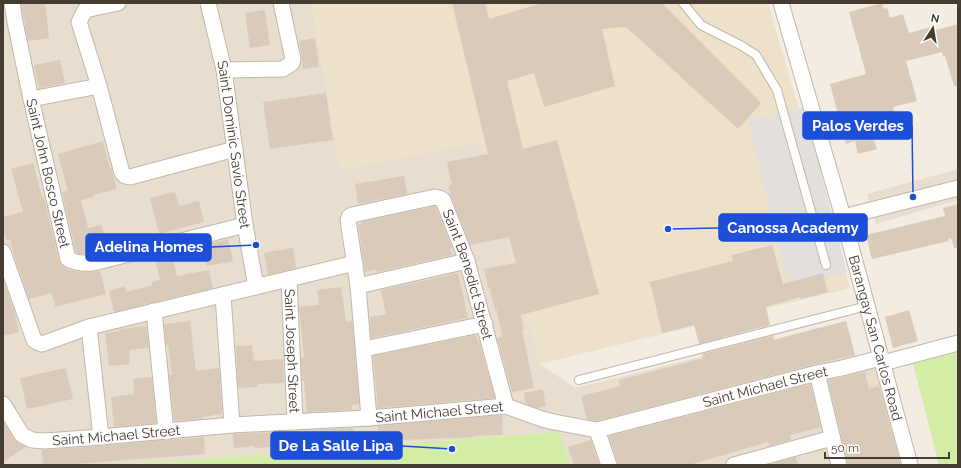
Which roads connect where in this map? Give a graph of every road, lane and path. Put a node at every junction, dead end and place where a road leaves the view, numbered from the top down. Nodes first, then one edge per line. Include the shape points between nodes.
1 (12, 3) edge
2 (118, 3) edge
3 (208, 3) edge
4 (281, 3) edge
5 (683, 3) edge
6 (781, 3) edge
7 (224, 70) junction
8 (99, 86) junction
9 (31, 100) junction
10 (236, 149) junction
11 (958, 188) edge
12 (843, 217) junction
13 (245, 225) junction
14 (3, 252) edge
15 (467, 261) junction
16 (355, 263) junction
17 (826, 266) dead end
18 (289, 279) junction
19 (358, 286) junction
20 (256, 287) junction
21 (223, 295) junction
22 (867, 306) junction
23 (154, 311) junction
24 (485, 324) junction
25 (89, 327) junction
26 (958, 344) edge
27 (364, 349) junction
28 (882, 361) junction
29 (817, 373) junction
30 (579, 380) dead end
31 (3, 404) edge
32 (506, 406) junction
33 (369, 418) junction
34 (295, 422) junction
35 (232, 425) junction
36 (597, 430) junction
37 (166, 432) junction
38 (101, 438) junction
39 (832, 438) junction
40 (762, 461) edge
41 (609, 465) edge
42 (734, 465) edge
43 (839, 465) edge
44 (910, 465) edge

1 - 9 street, Saint John Bosco Street
2 - 8 street via 85,10 79,22
3 - 7 street, Saint Dominic Savio Street
4 - 7 street via 292,64 283,69
5 - 17 lane via 701,25 756,55 777,90
6 - 12 street, Barangay San Carlos Road
7 - 10 street, Saint Dominic Savio Street
8 - 9 street
8 - 10 street via 122,173 125,176 130,177
9 - 13 street, Saint John Bosco Street via 68,259 86,264 93,263
10 - 13 street, Saint Dominic Savio Street
11 - 12 street
12 - 22 street, Barangay San Carlos Road
13 - 20 street, Saint Dominic Savio Street
14 - 25 street via 34,340 42,344
15 - 16 street, Saint Benedict Street via 443,200 435,197 349,217
15 - 19 street
15 - 24 street, Saint Benedict Street
16 - 18 street
16 - 19 street, Saint Benedict Street
18 - 20 street
18 - 34 street, Saint Joseph Street
19 - 27 street, Saint Benedict Street
20 - 21 street
21 - 23 street
21 - 35 street
22 - 28 street, Barangay San Carlos Road
22 - 30 lane
23 - 25 street
23 - 37 street
24 - 27 street
24 - 32 street, Saint Benedict Street
25 - 38 street
26 - 28 street, Saint Michael Street
27 - 33 street, Saint Benedict Street
28 - 29 street, Saint Michael Street
28 - 44 street, Barangay San Carlos Road
29 - 36 street, Saint Michael Street
29 - 39 street
31 - 38 street, Saint Michael Street via 22,435 32,440
32 - 33 street, Saint Michael Street
32 - 36 street, Saint Michael Street via 542,419
33 - 34 street, Saint Michael Street
34 - 35 street, Saint Michael Street
35 - 37 street, Saint Michael Street
36 - 41 street
37 - 38 street, Saint Michael Street
39 - 40 street
39 - 43 street
40 - 42 street

